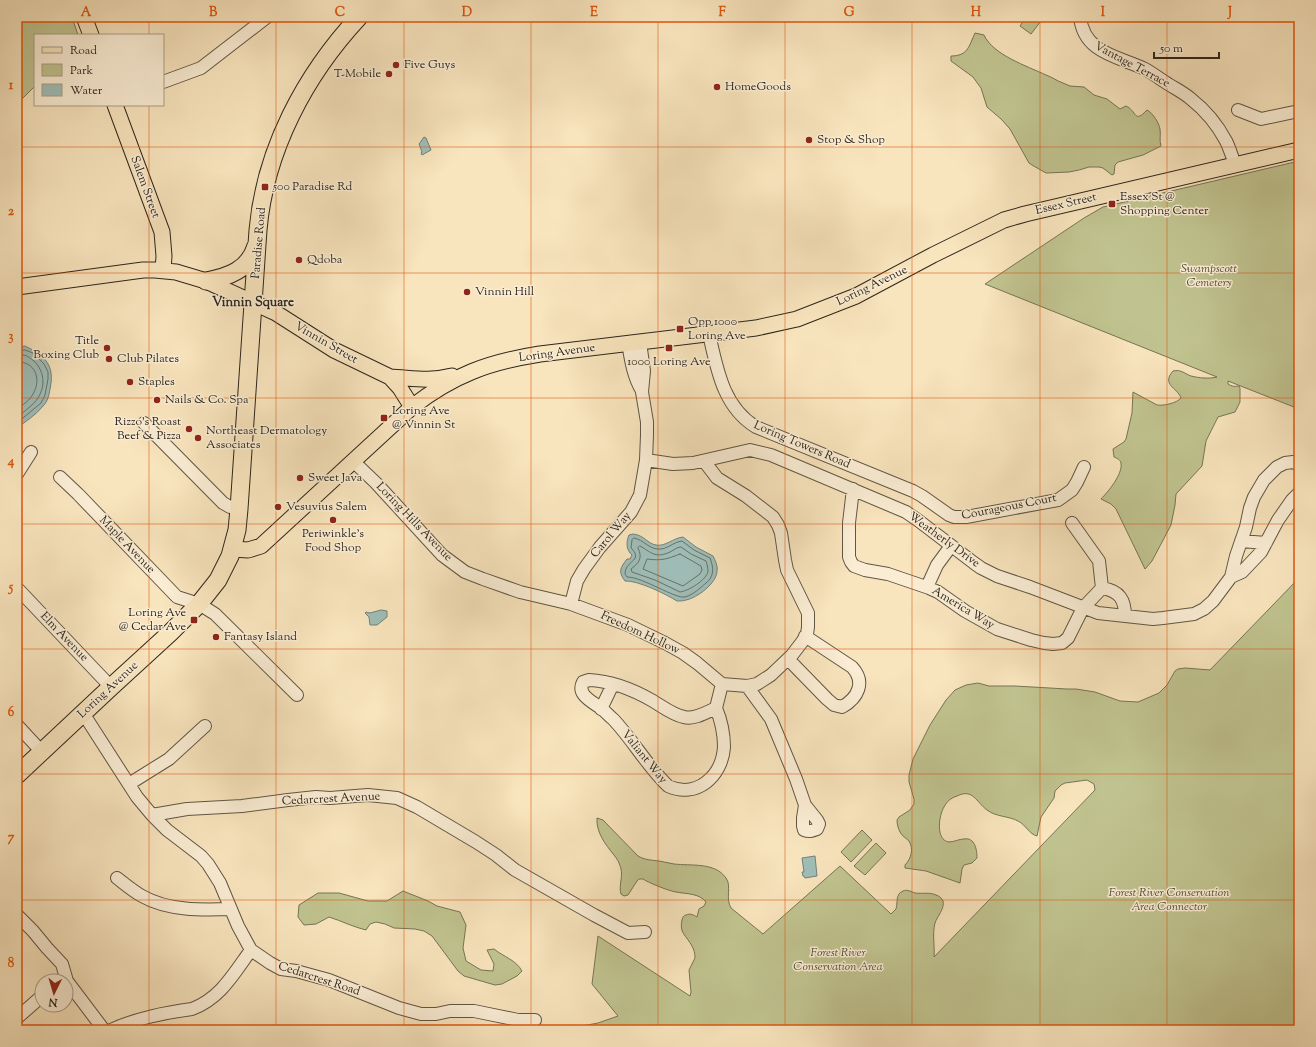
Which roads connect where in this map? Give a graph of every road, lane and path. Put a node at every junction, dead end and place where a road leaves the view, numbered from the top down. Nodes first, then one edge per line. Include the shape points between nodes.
1 (84, 17) edge
2 (267, 17) edge
3 (359, 17) edge
4 (1080, 17) edge
5 (91, 34) edge
6 (164, 82) edge
7 (115, 106) edge
8 (1238, 110) dead end
9 (1299, 111) edge
10 (1299, 150) edge
11 (1235, 164) junction
12 (258, 240) junction
13 (933, 255) joint
14 (163, 270) junction
15 (206, 280) junction
16 (17, 287) edge
17 (254, 302) junction
18 (709, 334) junction
19 (634, 343) junction
20 (476, 370) junction
21 (390, 376) junction
22 (412, 407) junction
23 (144, 423) dead end
24 (31, 452) dead end
25 (646, 460) junction
26 (353, 461) junction
27 (704, 461) junction
28 (1299, 465) edge
29 (1084, 467) dead end
30 (17, 474) edge
31 (60, 477) dead end
32 (902, 487) joint
33 (853, 489) junction
34 (1299, 493) edge
35 (239, 509) junction
36 (1072, 523) dead end
37 (1241, 541) junction
38 (1266, 543) junction
39 (951, 546) junction
40 (233, 549) junction
41 (1231, 577) junction
42 (927, 587) junction
43 (17, 588) edge
44 (1102, 588) junction
45 (199, 604) junction
46 (571, 604) junction
47 (1083, 608) junction
48 (1125, 616) junction
49 (805, 636) junction
50 (788, 659) junction
51 (613, 684) junction
52 (722, 684) junction
53 (747, 686) junction
54 (111, 687) junction
55 (297, 695) dead end
56 (716, 708) junction
57 (601, 709) junction
58 (83, 713) junction
59 (17, 725) edge
60 (205, 726) dead end
61 (41, 751) junction
62 (17, 775) edge
63 (129, 784) junction
64 (805, 804) dead end
65 (152, 815) junction
66 (117, 878) dead end
67 (231, 909) junction
68 (17, 915) edge
69 (644, 932) dead end
70 (251, 950) junction
71 (61, 973) edge
72 (74, 992) edge
73 (34, 1003) edge
74 (17, 1018) edge
75 (535, 1020) dead end
76 (104, 1030) edge
77 (111, 1030) edge

1 - 5 main road
2 - 6 street via 201,68
3 - 12 highway, Paradise Road via 313,75 285,128 274,156 262,201
4 - 11 street, Vantage Terrace via 1083,31 1096,48 1149,72 1197,104 1226,141
7 - 14 main road, Salem Street via 162,232
8 - 9 street via 1261,118
10 - 11 main road, Essex Street
11 - 13 main road, Essex Street via 1004,220
12 - 15 highway via 251,257 241,268 228,276
12 - 17 highway, Paradise Road
13 - 18 main road, Loring Avenue via 856,296 808,316 756,328
14 - 15 main road, Vinnin Street
14 - 16 main road, Vinnin Street via 143,270
15 - 17 main road, Vinnin Street
17 - 21 main road, Vinnin Street via 334,350
17 - 35 highway, Paradise Road
18 - 19 main road, Loring Avenue
18 - 32 street, Loring Towers Road via 725,390 733,406 744,418 762,430
19 - 20 main road, Loring Avenue via 521,357
19 - 25 street, Carol Way via 644,371 642,392 647,422
20 - 21 main road via 435,379
20 - 22 main road, Loring Avenue via 435,390
21 - 22 main road, Vinnin Street
22 - 26 main road, Loring Avenue
23 - 35 street via 222,503
24 - 30 street
25 - 27 street, Weatherly Drive via 683,464
25 - 46 street, Carol Way via 640,495 631,512 584,569 577,581
26 - 40 main road, Loring Avenue via 260,546 248,550
26 - 46 street, Loring Hills Avenue via 454,565 465,572 520,592
27 - 33 street, Weatherly Drive via 755,450
27 - 49 street via 717,478 765,510 778,525 787,570 808,613
28 - 37 street, Weatherly Drive via 1293,462 1285,463 1264,480 1254,497
29 - 32 street, Courageous Court via 1072,490 1058,500 959,518 949,515 922,496
31 - 45 street, Maple Avenue via 178,597
33 - 39 street, Weatherly Drive via 906,512
33 - 42 street, America Way via 849,552 854,566
34 - 38 street, Weatherly Drive via 1278,520
35 - 40 highway, Paradise Road
36 - 44 street via 1099,561
37 - 38 street
37 - 41 street, Weatherly Drive
38 - 41 street, Weatherly Drive via 1252,563
39 - 42 street via 937,565
39 - 47 street, Weatherly Drive via 985,570
40 - 45 highway, Paradise Road via 218,580
41 - 48 street, Weatherly Drive via 1213,601 1194,614 1163,618
42 - 47 street, America Way via 997,629 1044,643 1062,643 1068,638
43 - 54 street, Elm Avenue
44 - 47 street, America Way
44 - 48 street via 1110,589 1122,600
45 - 54 highway, Loring Avenue
45 - 55 street, Maple Avenue via 215,614
46 - 52 street, Freedom Hollow via 619,621 665,643 697,663
47 - 48 street, Weatherly Drive via 1098,613
49 - 50 street
49 - 50 street via 858,673 860,680 856,696 842,707 834,705
50 - 53 street via 764,680
51 - 56 street, Valiant Way via 645,696 685,718
51 - 57 street
51 - 57 street, Valiant Way via 589,680 583,682 581,690
52 - 53 street
52 - 56 street
53 - 64 street via 771,719
54 - 58 highway, Loring Avenue
56 - 57 street, Valiant Way via 723,733 722,758 706,783 688,790 668,786 614,720
58 - 61 highway, Loring Avenue
58 - 63 street
59 - 61 street
60 - 63 street via 169,759
61 - 62 highway, Loring Avenue
63 - 65 street
65 - 67 street, Cedarcrest Road via 208,864 220,883
65 - 69 street, Cedarcrest Avenue via 187,809 242,806 316,797 368,795 397,798 476,842 515,870 594,915 628,933
66 - 67 street via 142,897 168,906 207,910
67 - 70 street, Cedarcrest Road
68 - 71 street via 62,964
70 - 75 street, Cedarcrest Road via 270,964 329,980 421,1014 474,1011 518,1020
70 - 77 street via 225,986 199,1006 144,1018
72 - 76 street
73 - 74 street

